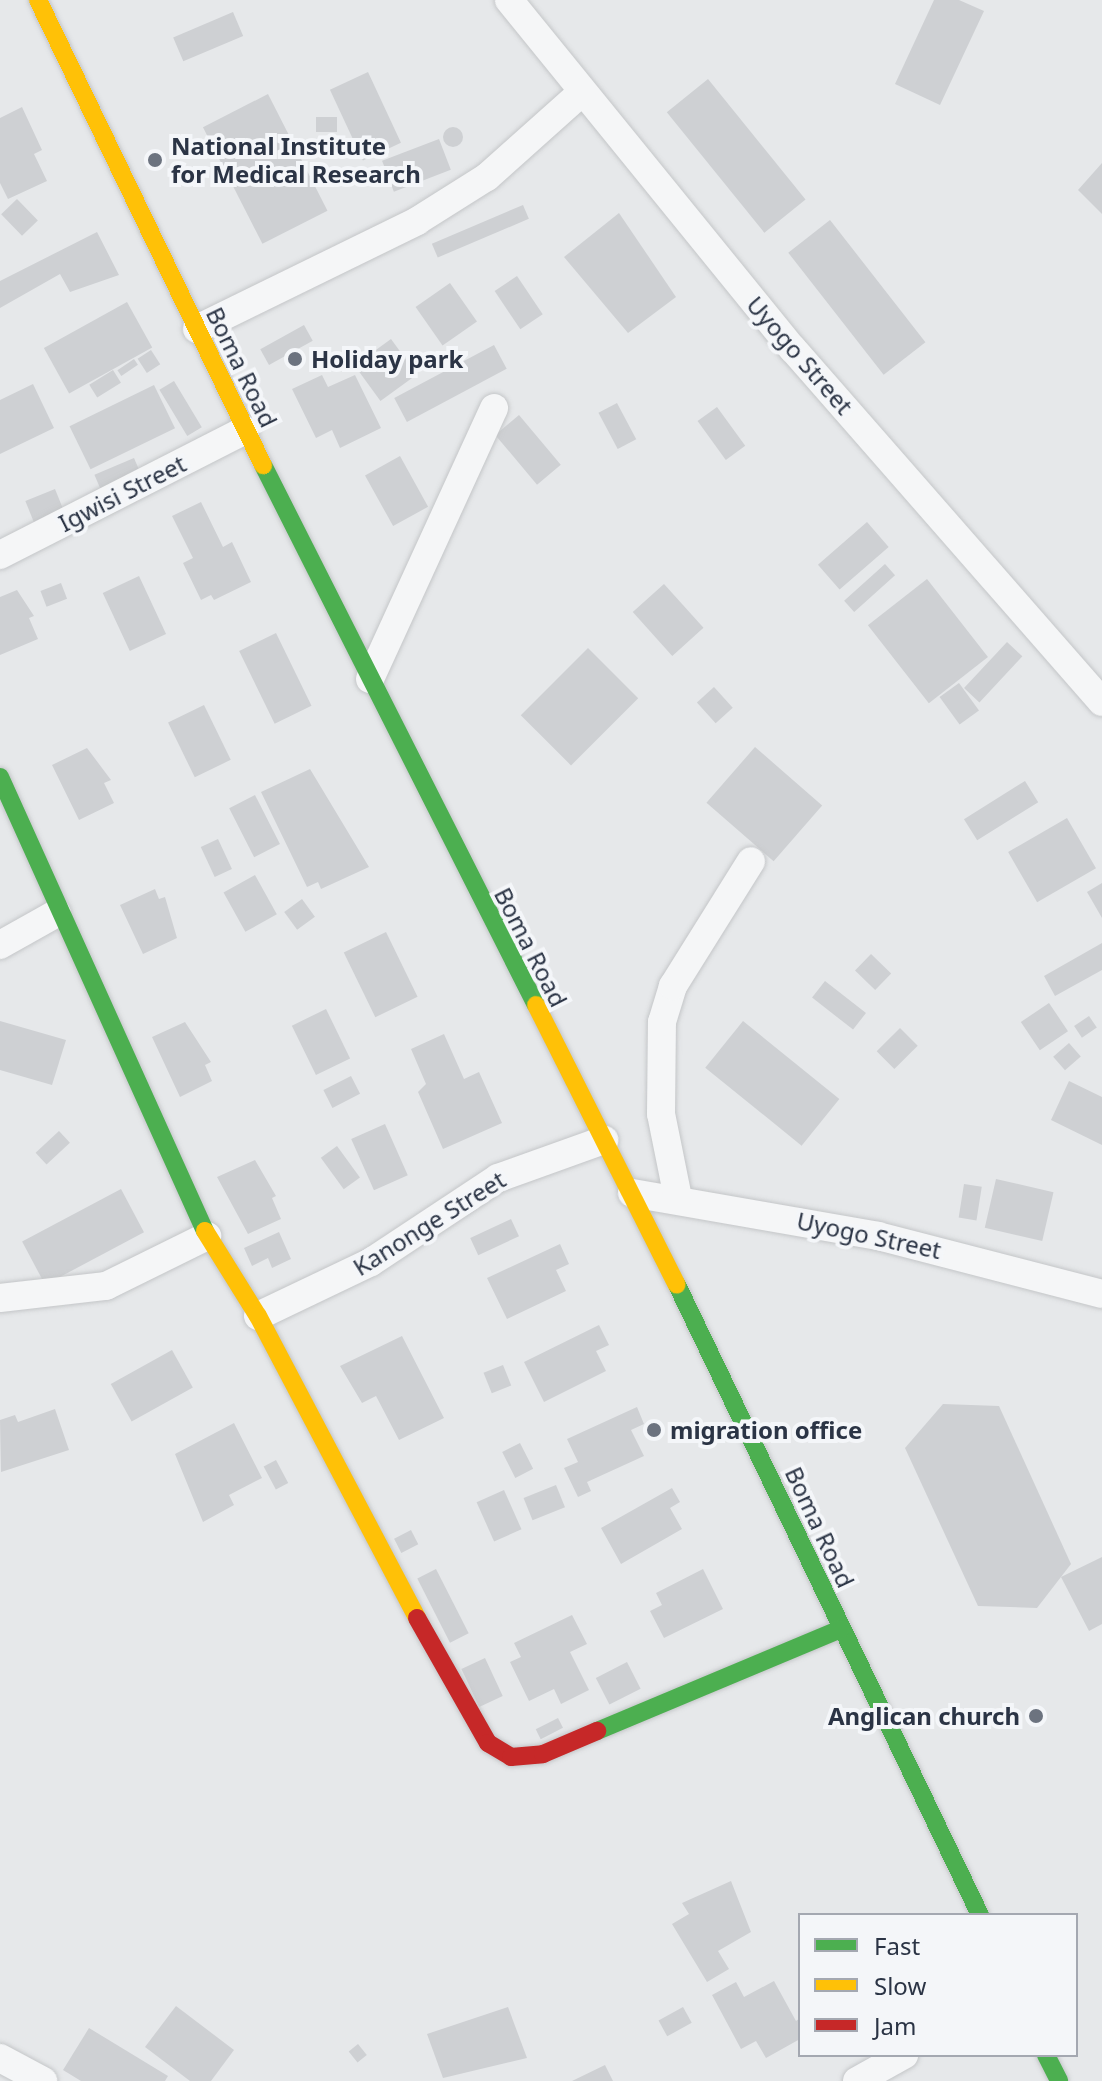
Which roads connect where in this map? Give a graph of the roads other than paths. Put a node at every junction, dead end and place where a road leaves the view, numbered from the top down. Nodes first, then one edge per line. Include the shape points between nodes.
1 (38, 0) edge
2 (509, 0) edge
3 (582, 92) junction
4 (197, 329) junction
5 (494, 408) dead end
6 (245, 430) junction
7 (0, 555) edge
8 (370, 679) junction
9 (1102, 702) edge
10 (0, 777) edge
11 (751, 861) dead end
12 (57, 913) junction
13 (0, 945) edge
14 (604, 1140) junction
15 (632, 1193) junction
16 (678, 1198) junction
17 (207, 1236) junction
18 (1102, 1294) edge
19 (0, 1298) edge
20 (258, 1316) junction
21 (841, 1629) junction
22 (979, 1913) edge
23 (900, 2057) edge
24 (1047, 2057) edge
25 (0, 2058) edge
26 (43, 2081) edge
27 (857, 2081) edge
28 (1059, 2081) edge

1 - 4 main road, Boma Road
2 - 3 street, Uyogo Street
3 - 4 street via 487,177 417,221
3 - 9 street, Uyogo Street via 793,349
4 - 6 main road, Boma Road
5 - 8 street
6 - 7 street, Igwisi Street
6 - 8 main road, Boma Road
8 - 14 main road, Boma Road
10 - 12 main road
11 - 16 street via 673,986 662,1022 661,1114
12 - 13 street
12 - 17 main road
14 - 15 main road, Boma Road
14 - 20 street, Kanonge Street via 498,1178 371,1262
15 - 16 street, Uyogo Street
15 - 21 main road, Boma Road
16 - 18 street, Uyogo Street via 878,1236
17 - 19 street via 106,1286
17 - 20 main road
20 - 21 main road via 414,1617 488,1743 511,1757 543,1754
21 - 22 main road, Boma Road
23 - 27 street
24 - 28 main road
25 - 26 street

